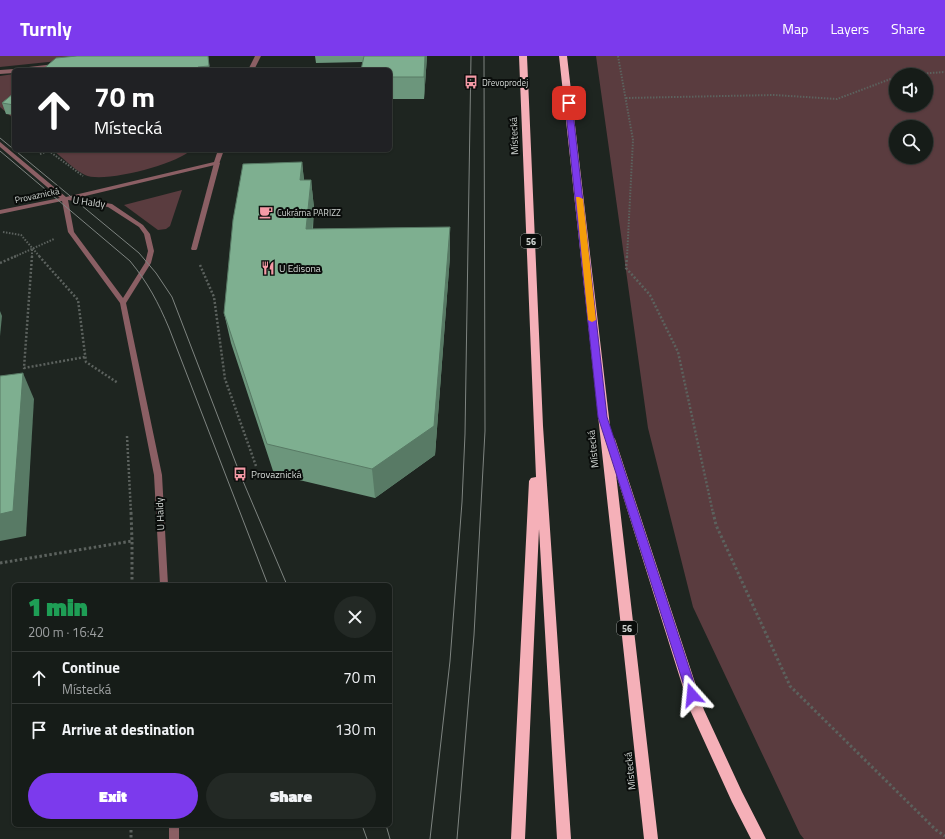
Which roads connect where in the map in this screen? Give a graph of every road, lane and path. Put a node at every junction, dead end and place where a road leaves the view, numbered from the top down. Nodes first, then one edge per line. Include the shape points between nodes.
1 (258, 56) edge
2 (523, 56) edge
3 (563, 56) edge
4 (618, 56) edge
5 (58, 66) edge
6 (39, 68) edge
7 (252, 68) edge
8 (12, 71) edge
9 (0, 72) edge
10 (945, 72) edge
11 (933, 73) edge
12 (889, 80) edge
13 (626, 98) junction
14 (0, 144) edge
15 (46, 152) edge
16 (50, 152) edge
17 (220, 152) edge
18 (20, 160) junction
19 (217, 163) junction
20 (85, 178) dead end
21 (65, 198) junction
22 (0, 212) edge
23 (0, 231) edge
24 (32, 249) junction
25 (194, 249) joint
26 (0, 263) edge
27 (123, 303) junction
28 (85, 357) junction
29 (124, 387) dead end
30 (603, 417) junction
31 (538, 426) junction
32 (127, 433) dead end
33 (256, 466) dead end
34 (132, 541) junction
35 (0, 563) edge
36 (132, 583) edge
37 (164, 583) edge
38 (131, 827) edge
39 (174, 827) edge
40 (945, 836) edge
41 (131, 839) edge
42 (174, 839) edge
43 (518, 839) edge
44 (564, 839) edge
45 (650, 839) edge
46 (759, 839) edge

1 - 7 street
2 - 31 highway, Místecká / 56
3 - 30 highway, Místecká / 56
4 - 13 path
5 - 6 street
8 - 9 street
10 - 11 path
12 - 13 path via 837,99 774,95
13 - 40 path via 633,140 626,268 650,295 678,352 716,525 790,686
14 - 18 street
15 - 18 path
16 - 20 path
17 - 19 street
18 - 21 street
19 - 21 street, Provaznická
19 - 25 street
21 - 22 street, Provaznická
21 - 27 street, U Haldy via 71,232
21 - 27 street, U Haldy via 110,205 141,226 147,234 151,251 148,263
23 - 24 path via 20,235
24 - 26 path
24 - 28 path via 78,300
24 - 28 path via 24,368
25 - 33 path via 214,297 225,379
27 - 37 street, U Haldy via 158,475
28 - 29 path via 86,362
30 - 45 highway, Místecká / 56
30 - 46 highway, 56 via 697,710
31 - 43 highway, 56
31 - 44 highway, Místecká / 56
32 - 34 path
34 - 35 path
34 - 36 path
38 - 41 path
39 - 42 street

